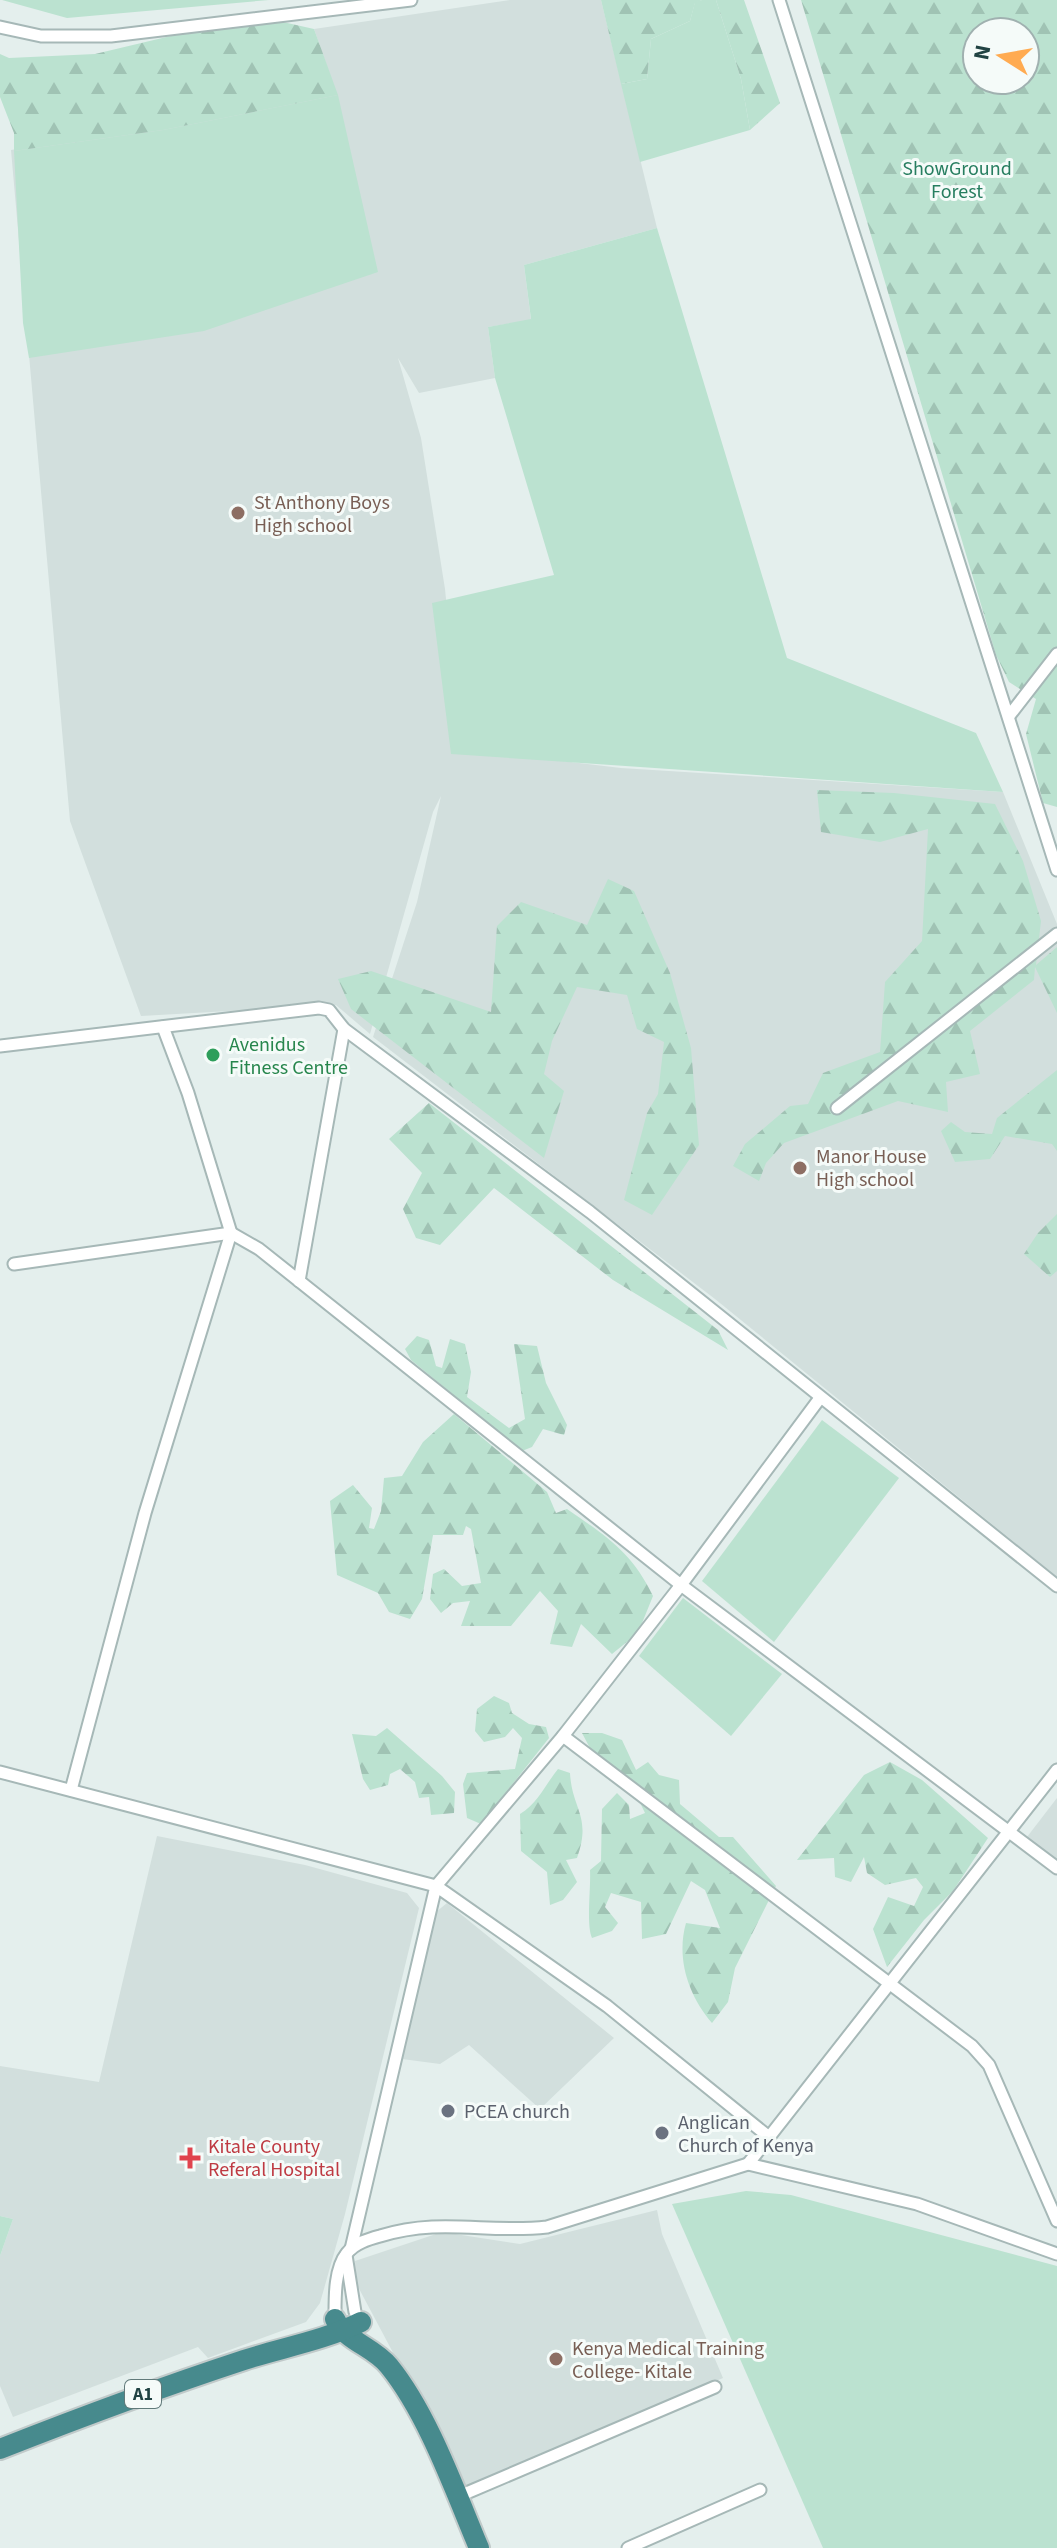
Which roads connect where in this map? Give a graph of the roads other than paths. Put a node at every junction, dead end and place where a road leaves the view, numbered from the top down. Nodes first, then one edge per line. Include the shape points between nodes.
1 (411, 0) edge
2 (779, 0) edge
3 (0, 27) edge
4 (1057, 654) edge
5 (1009, 716) junction
6 (1057, 870) edge
7 (1057, 934) edge
8 (163, 1027) junction
9 (344, 1029) junction
10 (0, 1046) edge
11 (837, 1108) dead end
12 (231, 1233) junction
13 (14, 1264) dead end
14 (299, 1281) junction
15 (820, 1398) junction
16 (681, 1585) junction
17 (1057, 1586) edge
18 (563, 1736) junction
19 (1057, 1770) edge
20 (0, 1772) edge
21 (71, 1790) junction
22 (1008, 1831) junction
23 (1057, 1868) edge
24 (436, 1886) junction
25 (887, 1984) junction
26 (769, 2137) junction
27 (748, 2164) junction
28 (1057, 2221) edge
29 (349, 2252) junction
30 (1057, 2254) edge
31 (358, 2317) junction
32 (338, 2326) junction
33 (383, 2359) junction
34 (715, 2387) dead end
35 (0, 2449) edge
36 (760, 2490) dead end
37 (457, 2497) junction
38 (476, 2547) edge
39 (628, 2548) edge

1 - 3 street via 111,36 41,36
2 - 5 street
4 - 5 street
5 - 6 street
7 - 11 street
8 - 9 street via 319,1008 329,1010
8 - 10 street
8 - 12 street
9 - 14 street
9 - 15 street via 590,1212
12 - 13 street
12 - 14 street
12 - 21 street via 145,1513
14 - 16 street
15 - 16 street
15 - 17 street
16 - 18 street
16 - 22 street
18 - 24 street
18 - 25 street
19 - 22 street
20 - 21 street
21 - 24 street
22 - 23 street
22 - 25 street
24 - 26 street via 607,2006
24 - 29 street
25 - 26 street
25 - 28 street via 952,2029 989,2065
26 - 27 street
27 - 29 street via 547,2227 428,2225 376,2237
27 - 30 street via 917,2204
29 - 31 street
29 - 32 street via 338,2275
31 - 32 highway, A1
31 - 33 highway
32 - 33 highway
32 - 35 highway, A1 via 322,2341 289,2345 164,2386
33 - 37 highway via 417,2413
34 - 37 street
36 - 39 street
37 - 38 highway

